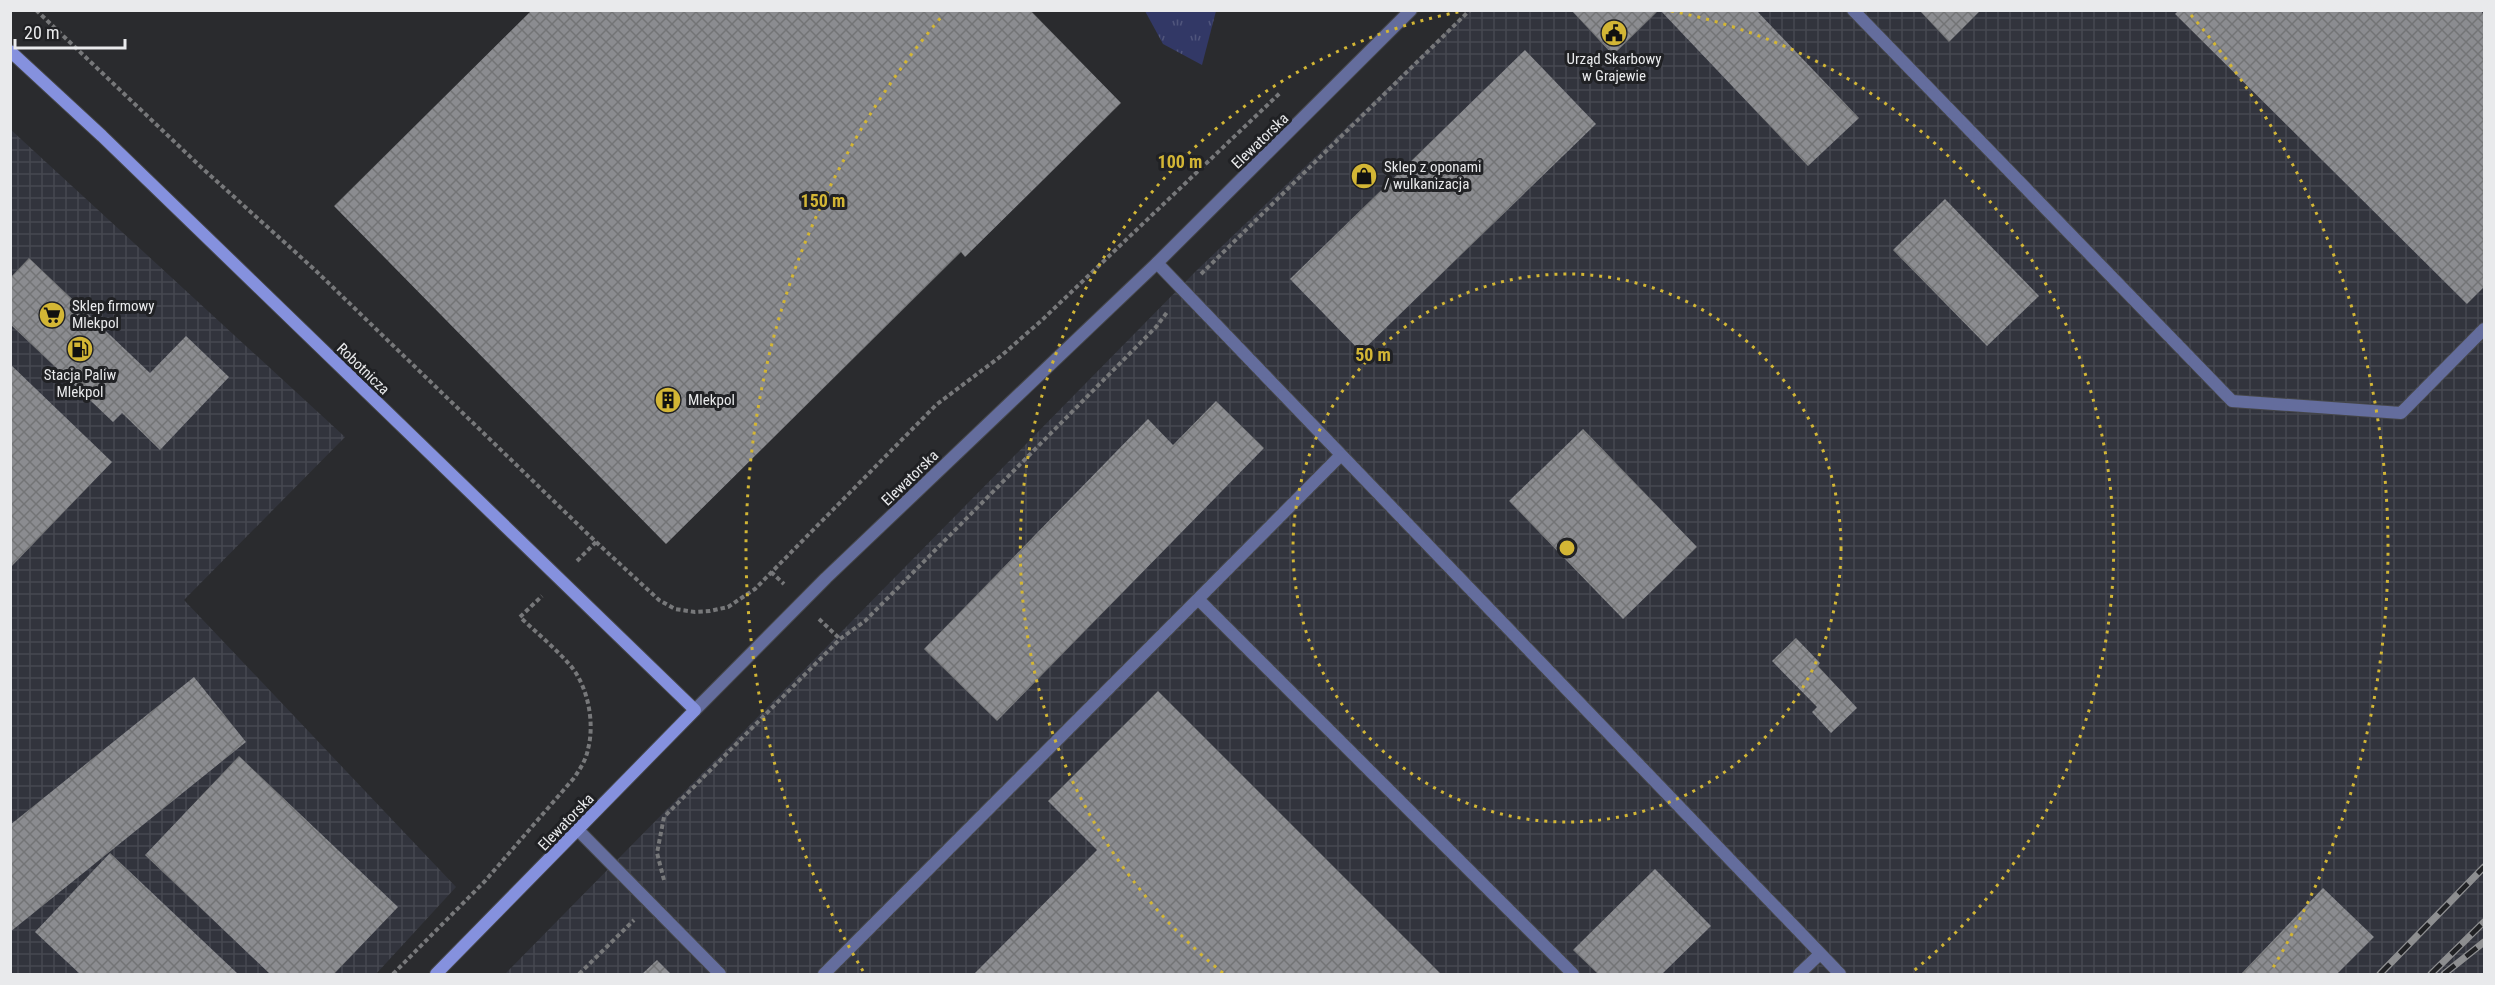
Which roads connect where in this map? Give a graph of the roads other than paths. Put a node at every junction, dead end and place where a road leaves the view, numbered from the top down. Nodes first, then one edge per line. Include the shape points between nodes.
1 (1411, 10) edge
2 (1853, 10) edge
3 (10, 51) edge
4 (1157, 263) junction
5 (2484, 329) edge
6 (1341, 455) junction
7 (1198, 599) junction
8 (695, 710) junction
9 (579, 831) junction
10 (1820, 954) junction
11 (436, 975) edge
12 (720, 975) edge
13 (824, 975) edge
14 (1573, 975) edge
15 (1799, 975) edge
16 (1840, 975) edge

1 - 4 street, Elewatorska
2 - 5 street via 2232,401 2401,413
3 - 8 street, Robotnicza
4 - 6 street
4 - 8 street, Elewatorska via 826,578
6 - 7 street
6 - 10 street
7 - 13 street
7 - 14 street
8 - 9 street, Elewatorska
9 - 11 street, Elewatorska
9 - 12 street
10 - 15 street
10 - 16 street

